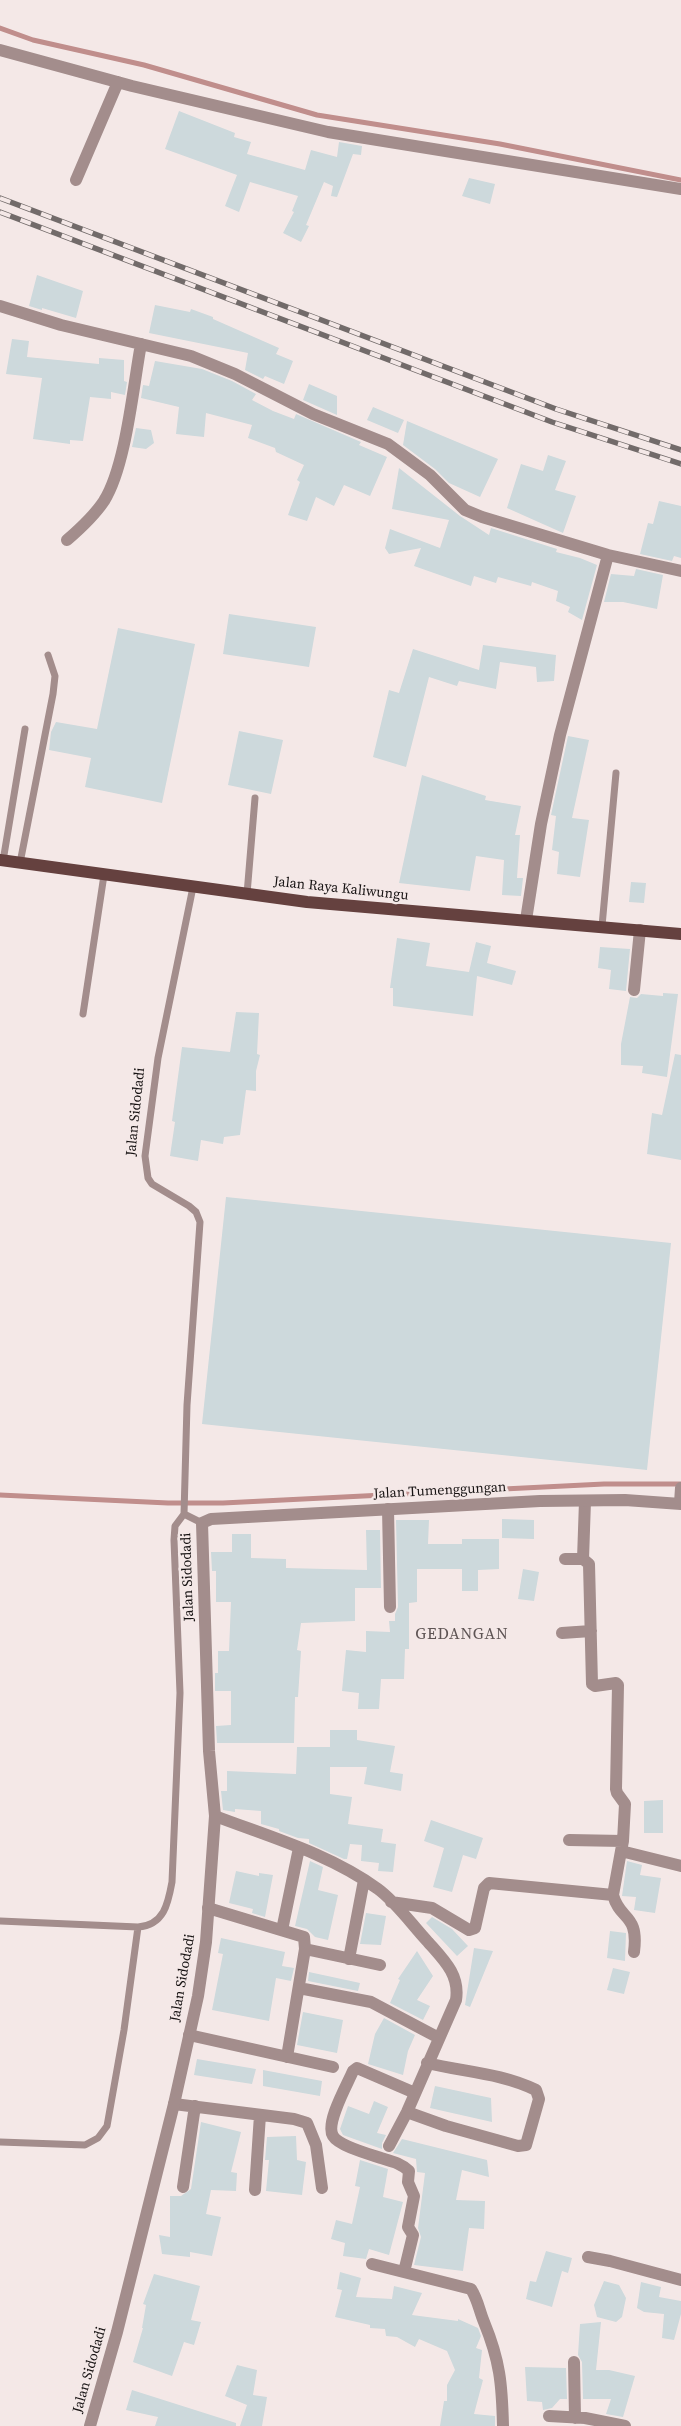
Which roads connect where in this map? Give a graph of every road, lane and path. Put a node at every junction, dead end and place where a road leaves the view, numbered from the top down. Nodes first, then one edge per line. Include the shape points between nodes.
1 (0, 50) edge
2 (118, 82) junction
3 (76, 180) dead end
4 (681, 189) edge
5 (0, 306) edge
6 (141, 344) junction
7 (67, 540) dead end
8 (608, 555) junction
9 (681, 571) edge
10 (48, 655) dead end
11 (25, 730) dead end
12 (616, 773) dead end
13 (254, 798) dead end
14 (2, 861) edge
15 (20, 863) junction
16 (104, 875) junction
17 (193, 887) junction
18 (246, 894) junction
19 (526, 920) junction
20 (602, 926) junction
21 (640, 930) junction
22 (681, 934) edge
23 (634, 990) dead end
24 (83, 1014) dead end
25 (681, 1488) edge
26 (681, 1500) edge
27 (585, 1501) junction
28 (388, 1509) junction
29 (185, 1511) junction
30 (202, 1523) junction
31 (565, 1559) dead end
32 (583, 1559) junction
33 (390, 1607) dead end
34 (591, 1631) junction
35 (562, 1632) dead end
36 (215, 1816) junction
37 (569, 1840) dead end
38 (622, 1846) junction
39 (299, 1848) junction
40 (681, 1866) edge
41 (364, 1880) junction
42 (613, 1895) junction
43 (396, 1902) junction
44 (208, 1908) junction
45 (0, 1921) edge
46 (138, 1927) junction
47 (282, 1930) junction
48 (305, 1949) junction
49 (634, 1952) dead end
50 (350, 1959) junction
51 (380, 1965) dead end
52 (299, 1988) junction
53 (189, 2034) junction
54 (439, 2038) junction
55 (287, 2057) junction
56 (427, 2063) junction
57 (333, 2067) dead end
58 (415, 2093) junction
59 (174, 2104) junction
60 (195, 2106) junction
61 (407, 2112) junction
62 (260, 2115) junction
63 (0, 2142) edge
64 (389, 2146) dead end
65 (183, 2187) dead end
66 (322, 2188) dead end
67 (255, 2190) dead end
68 (588, 2257) dead end
69 (372, 2264) dead end
70 (404, 2272) junction
71 (681, 2280) edge
72 (574, 2362) dead end
73 (549, 2416) dead end
74 (575, 2418) junction
75 (90, 2426) edge
76 (503, 2426) edge
77 (625, 2426) edge

1 - 2 street
2 - 3 street
2 - 4 street via 328,132
5 - 6 street
6 - 7 street via 116,476 94,514
6 - 8 street via 191,356 235,374 313,414 384,442 430,475 471,513
8 - 9 street
8 - 19 street via 558,744
10 - 15 lane via 55,676 53,694
11 - 14 lane
12 - 20 lane
13 - 18 lane
14 - 15 main road, Jalan Raya Kaliwungu
15 - 16 main road, Jalan Raya Kaliwungu
16 - 17 main road, Jalan Raya Kaliwungu
16 - 24 lane
17 - 18 main road, Jalan Raya Kaliwungu
17 - 29 lane, Jalan Sidodadi via 158,1058 145,1156 152,1184 189,1206 200,1222 187,1405
18 - 19 main road, Jalan Raya Kaliwungu
19 - 20 main road, Jalan Raya Kaliwungu
20 - 21 main road, Jalan Raya Kaliwungu
21 - 22 main road, Jalan Raya Kaliwungu
21 - 23 street
25 - 26 street
26 - 27 street, Jalan Tumenggungan
27 - 28 street, Jalan Tumenggungan
27 - 32 street
28 - 30 street, Jalan Tumenggungan via 210,1519
28 - 33 street
29 - 30 lane
29 - 46 lane via 175,1526 174,1540 180,1693 172,1882 163,1915 148,1926
30 - 36 street, Jalan Sidodadi via 209,1751
31 - 32 street
32 - 34 street via 589,1564
34 - 35 street
34 - 38 street via 595,1686 616,1683 618,1686 616,1789 625,1804
36 - 39 street
36 - 44 street, Jalan Sidodadi
37 - 38 street
38 - 40 street
38 - 42 street
39 - 41 street
39 - 47 street
41 - 43 street
41 - 50 street
42 - 43 street via 489,1884 484,1888 475,1928 469,1930 439,1910
42 - 49 street via 615,1905 635,1928
43 - 54 street via 455,1976 458,1987 456,2000
44 - 47 street
44 - 53 street, Jalan Sidodadi via 198,1996
45 - 46 lane
46 - 63 lane via 107,2126 98,2138 85,2145
47 - 48 street via 304,1937
48 - 50 street
48 - 52 street
50 - 51 street
52 - 54 street via 371,2002
52 - 55 street
53 - 55 street
53 - 59 street, Jalan Sidodadi
54 - 56 street
55 - 57 street
56 - 58 street
56 - 61 street via 491,2073 536,2090 539,2099 526,2145 518,2146 455,2129
58 - 61 street
58 - 70 street via 357,2068 331,2121 333,2137 338,2141 397,2163 409,2171 408,2182 414,2196 408,2226 413,2235
59 - 60 street
59 - 75 street, Jalan Sidodadi
60 - 62 street
60 - 65 street
61 - 64 street
62 - 66 street via 307,2123 316,2145
62 - 67 street
68 - 71 street
69 - 70 street
70 - 76 street via 471,2290 478,2300 500,2373
72 - 74 street
73 - 74 street
74 - 77 street

